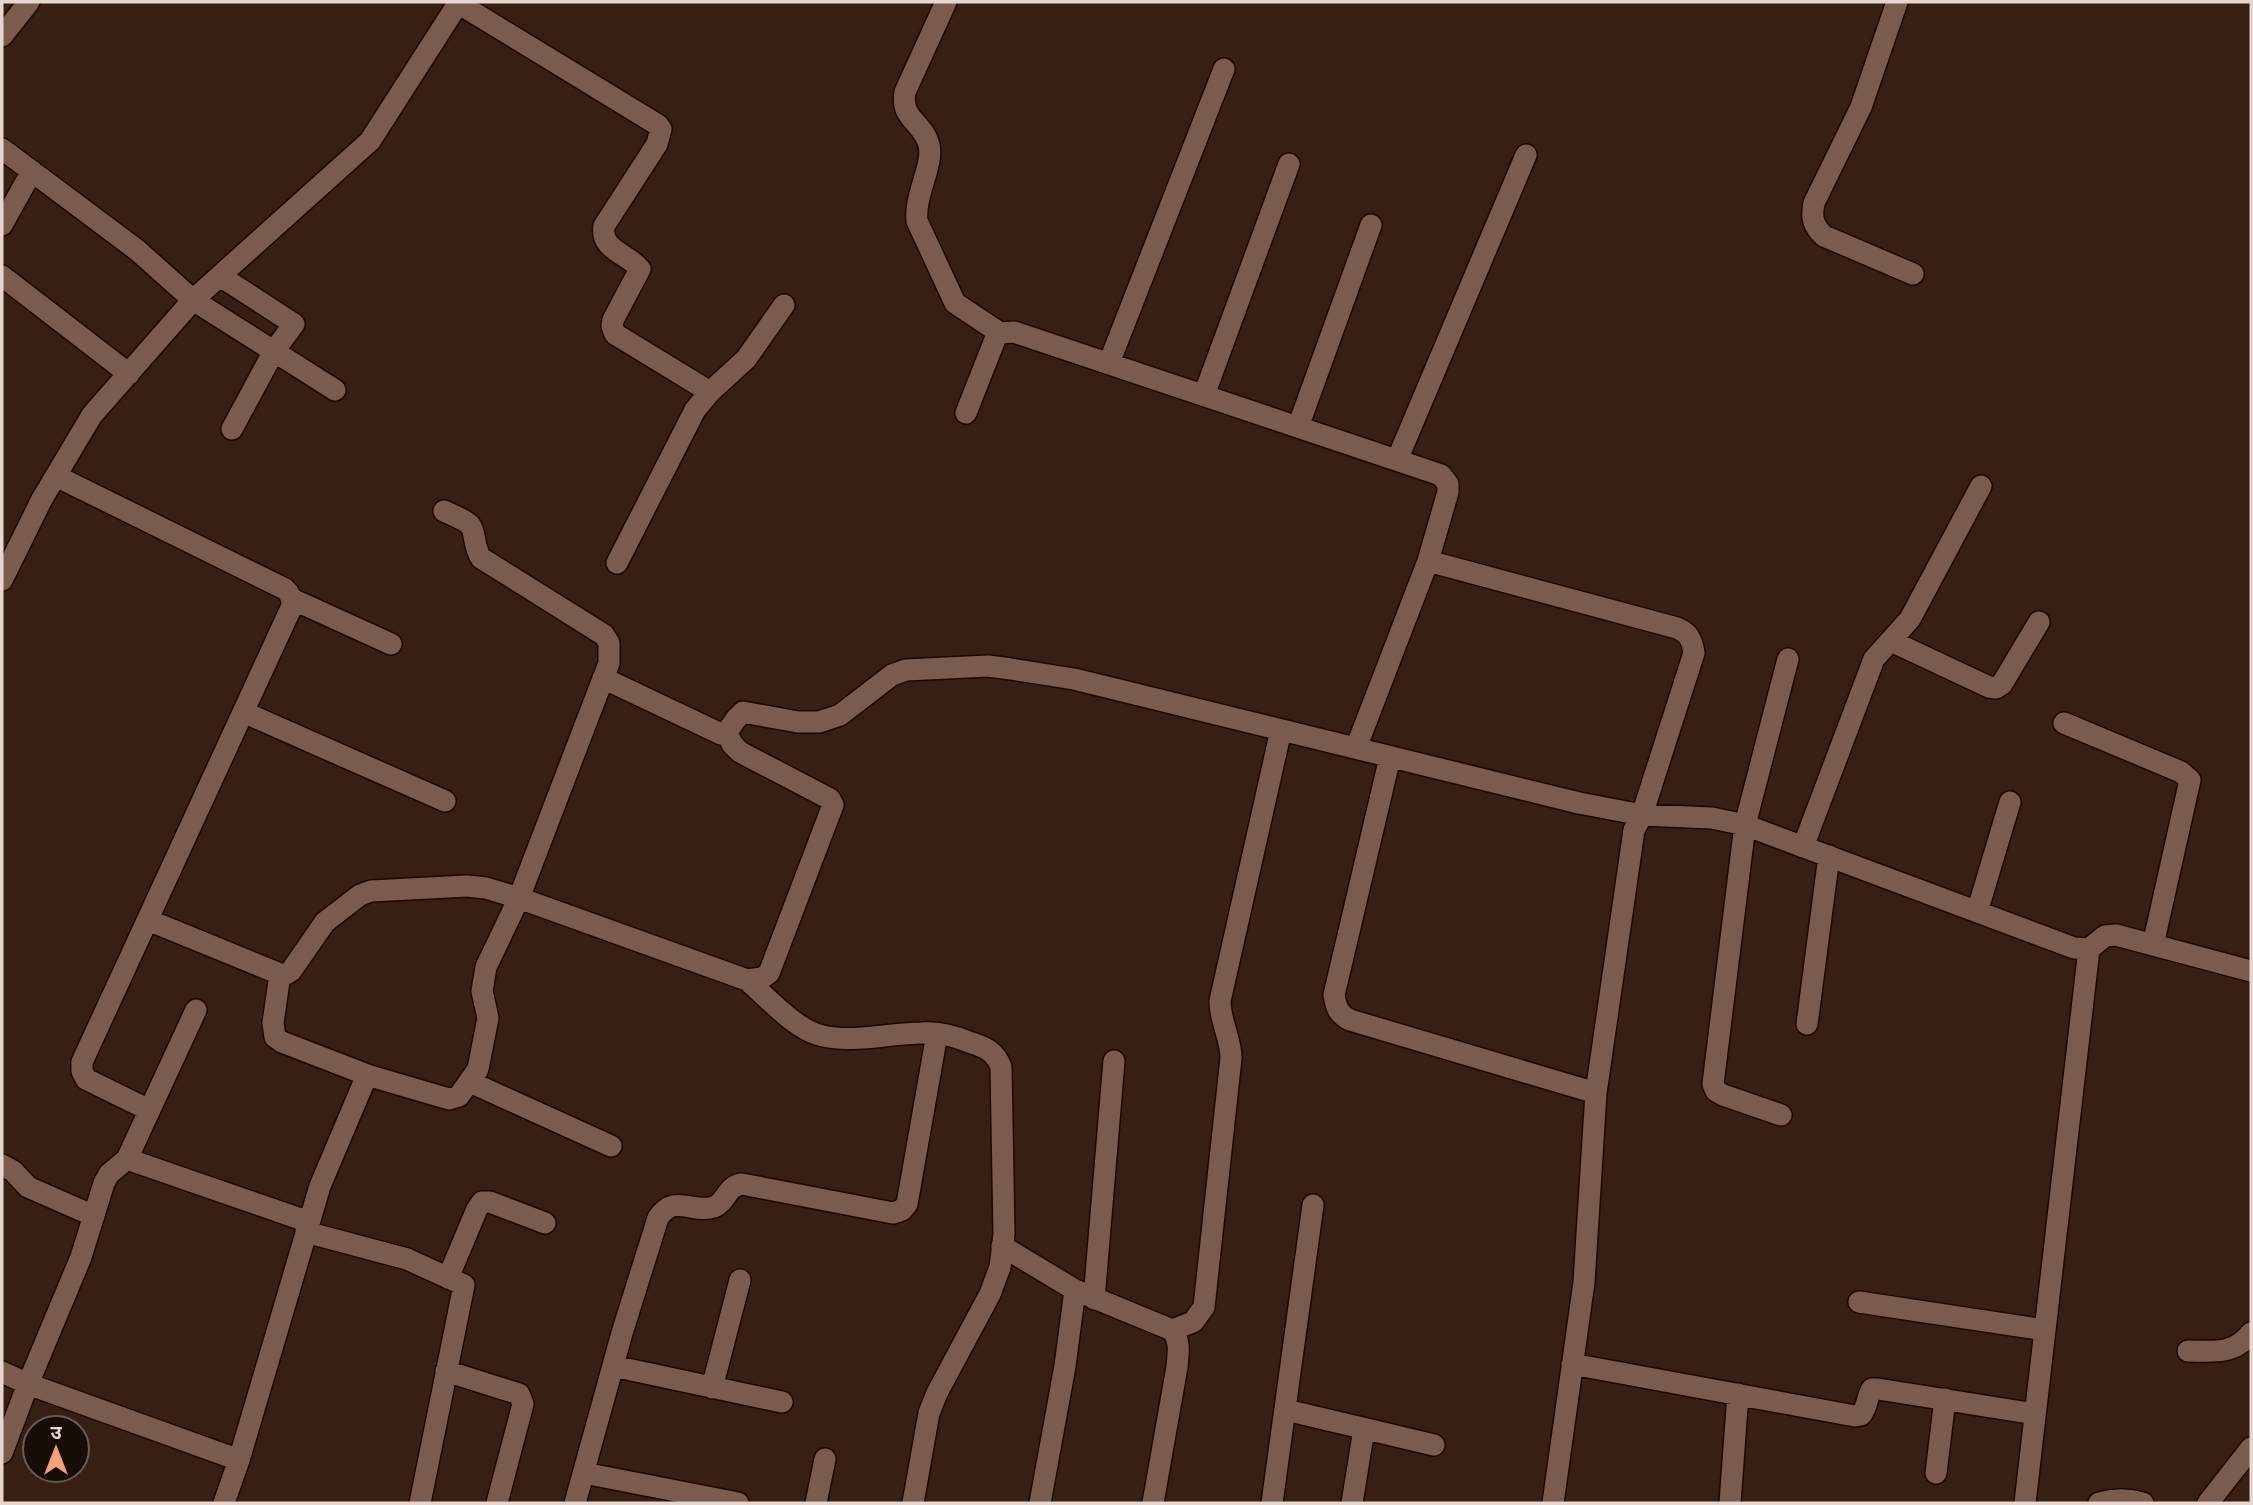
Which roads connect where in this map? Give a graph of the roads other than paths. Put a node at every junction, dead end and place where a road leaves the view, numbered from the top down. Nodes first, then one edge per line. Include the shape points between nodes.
1 (29, 2) edge
2 (459, 2) edge
3 (946, 2) edge
4 (1898, 2) edge
5 (2, 36) edge
6 (1224, 69) dead end
7 (2, 149) edge
8 (1526, 155) dead end
9 (1289, 164) dead end
10 (32, 171) junction
11 (2, 225) edge
12 (1371, 225) dead end
13 (1913, 274) dead end
14 (2, 276) edge
15 (220, 276) junction
16 (193, 300) junction
17 (784, 305) dead end
18 (1000, 333) junction
19 (274, 351) junction
20 (1109, 363) junction
21 (129, 374) junction
22 (335, 390) dead end
23 (710, 392) junction
24 (1204, 396) junction
25 (966, 413) dead end
26 (1298, 427) junction
27 (232, 429) dead end
28 (1397, 460) junction
29 (56, 476) junction
30 (1981, 486) dead end
31 (444, 511) dead end
32 (1428, 561) junction
33 (617, 563) dead end
34 (2, 580) edge
35 (292, 599) junction
36 (2039, 622) dead end
37 (1891, 640) junction
38 (391, 644) dead end
39 (1788, 659) dead end
40 (603, 678) junction
41 (243, 712) junction
42 (2064, 723) dead end
43 (1280, 730) junction
44 (727, 732) junction
45 (1356, 748) junction
46 (1390, 757) junction
47 (445, 802) dead end
48 (2010, 803) dead end
49 (1642, 815) junction
50 (1745, 825) junction
51 (1803, 847) junction
52 (1829, 856) junction
53 (519, 898) junction
54 (1977, 912) junction
55 (148, 920) junction
56 (2153, 945) junction
57 (2089, 949) junction
58 (2251, 971) edge
59 (280, 974) junction
60 (747, 979) junction
61 (196, 1010) dead end
62 (1807, 1024) dead end
63 (937, 1034) junction
64 (1114, 1061) dead end
65 (370, 1076) junction
66 (470, 1082) junction
67 (1596, 1093) junction
68 (149, 1110) junction
69 (1780, 1115) dead end
70 (611, 1146) dead end
71 (127, 1159) junction
72 (2, 1165) edge
73 (1313, 1205) dead end
74 (94, 1216) junction
75 (545, 1223) dead end
76 (307, 1227) junction
77 (1002, 1246) junction
78 (448, 1278) junction
79 (740, 1280) dead end
80 (1084, 1294) junction
81 (1859, 1302) dead end
82 (1172, 1330) junction
83 (2044, 1330) junction
84 (2249, 1341) edge
85 (2188, 1351) dead end
86 (1572, 1364) junction
87 (613, 1366) junction
88 (446, 1371) junction
89 (2, 1372) edge
90 (28, 1384) junction
91 (712, 1388) junction
92 (1738, 1394) junction
93 (1945, 1399) junction
94 (782, 1402) dead end
95 (1286, 1410) junction
96 (2035, 1414) junction
97 (1364, 1429) junction
98 (1434, 1445) dead end
99 (2251, 1448) edge
100 (2, 1454) edge
101 (239, 1460) junction
102 (825, 1460) dead end
103 (584, 1473) junction
104 (1936, 1473) dead end
105 (2132, 1502) edge
106 (223, 1503) edge
107 (420, 1503) edge
108 (497, 1503) edge
109 (575, 1503) edge
110 (738, 1503) edge
111 (816, 1503) edge
112 (914, 1503) edge
113 (1040, 1503) edge
114 (1153, 1503) edge
115 (1272, 1503) edge
116 (1352, 1503) edge
117 (1553, 1503) edge
118 (1730, 1503) edge
119 (2025, 1503) edge
120 (2099, 1503) edge
121 (2208, 1503) edge

1 - 5 street
2 - 15 street via 370,141
2 - 23 street via 661,129 657,144 604,226 608,246 640,269 612,326 615,334
3 - 18 street via 903,100 904,110 929,146 916,208 918,221 954,303
4 - 13 street via 1861,107 1812,215 1815,228 1824,236
6 - 20 street
7 - 10 street
8 - 28 street
9 - 24 street
10 - 11 street
10 - 16 street via 137,250
12 - 26 street
14 - 21 street
15 - 16 street
15 - 19 street via 292,321 294,326
16 - 19 street
16 - 21 street
17 - 23 street via 746,359
18 - 20 street via 1014,332
18 - 25 street
19 - 22 street
19 - 27 street
20 - 24 street
21 - 29 street via 92,415
23 - 33 street via 695,410
24 - 26 street
26 - 28 street
28 - 32 street via 1441,475 1448,484
29 - 34 street
29 - 35 street via 285,589
30 - 37 street via 1910,619
31 - 40 street via 470,525 481,558 604,635 611,652
32 - 45 street
32 - 49 street via 1685,632 1692,640 1694,653
35 - 38 street
35 - 41 street
36 - 37 street via 1996,688
37 - 51 street via 1874,659
39 - 50 street
40 - 44 street via 716,733
40 - 53 street
41 - 47 street
41 - 55 street
42 - 56 street via 2182,772 2190,780
43 - 44 street via 1074,679 988,666 906,670 892,675 840,715 798,722 743,712
43 - 45 street
43 - 82 street via 1220,1001 1231,1058 1204,1307 1193,1322
44 - 60 street via 740,752 830,799 833,805 769,973
45 - 46 street
46 - 49 street
46 - 67 street via 1334,995 1341,1016
48 - 54 street
49 - 50 street via 1712,818
49 - 67 street via 1634,830
50 - 51 street
50 - 69 street via 1713,1084 1723,1095
51 - 52 street
52 - 54 street
52 - 62 street
53 - 59 street via 467,886 371,891 324,922 291,971
53 - 60 street
53 - 66 street via 486,967 482,992 488,1018 478,1069
54 - 57 street via 2074,948
55 - 59 street
55 - 68 street via 82,1062 82,1071 86,1079
56 - 57 street via 2116,935 2105,936
56 - 58 street
57 - 83 street
59 - 65 street via 275,1037
60 - 63 street via 800,1027 819,1035
61 - 68 street
63 - 77 street via 986,1048 997,1056 1001,1067
63 - 87 street via 907,1204 902,1210 893,1213 742,1184 729,1190 716,1206 671,1205 658,1217
64 - 80 street
65 - 66 street via 449,1099 459,1096
65 - 76 street via 366,1075
66 - 70 street
67 - 86 street via 1584,1282
68 - 71 street
71 - 74 street via 109,1174
71 - 76 street
72 - 74 street via 28,1187
73 - 95 street
74 - 90 street
75 - 78 street via 482,1202
76 - 78 street via 407,1259
76 - 101 street
77 - 80 street
77 - 112 street via 990,1294 929,1413
78 - 88 street via 464,1285
79 - 91 street
80 - 82 street
80 - 113 street via 1065,1366
81 - 83 street
82 - 114 street via 1179,1345 1177,1367
83 - 96 street
84 - 85 street via 2234,1349
86 - 92 street
86 - 117 street
87 - 91 street
87 - 103 street
88 - 107 street
88 - 108 street via 522,1398
89 - 90 street
90 - 100 street
90 - 101 street
91 - 94 street
92 - 93 street via 1855,1416 1866,1409 1872,1389
92 - 118 street
93 - 96 street
93 - 104 street
95 - 97 street
95 - 115 street
96 - 119 street
97 - 98 street
97 - 116 street
99 - 121 street
101 - 106 street
102 - 111 street
103 - 109 street
103 - 110 street
105 - 120 street

